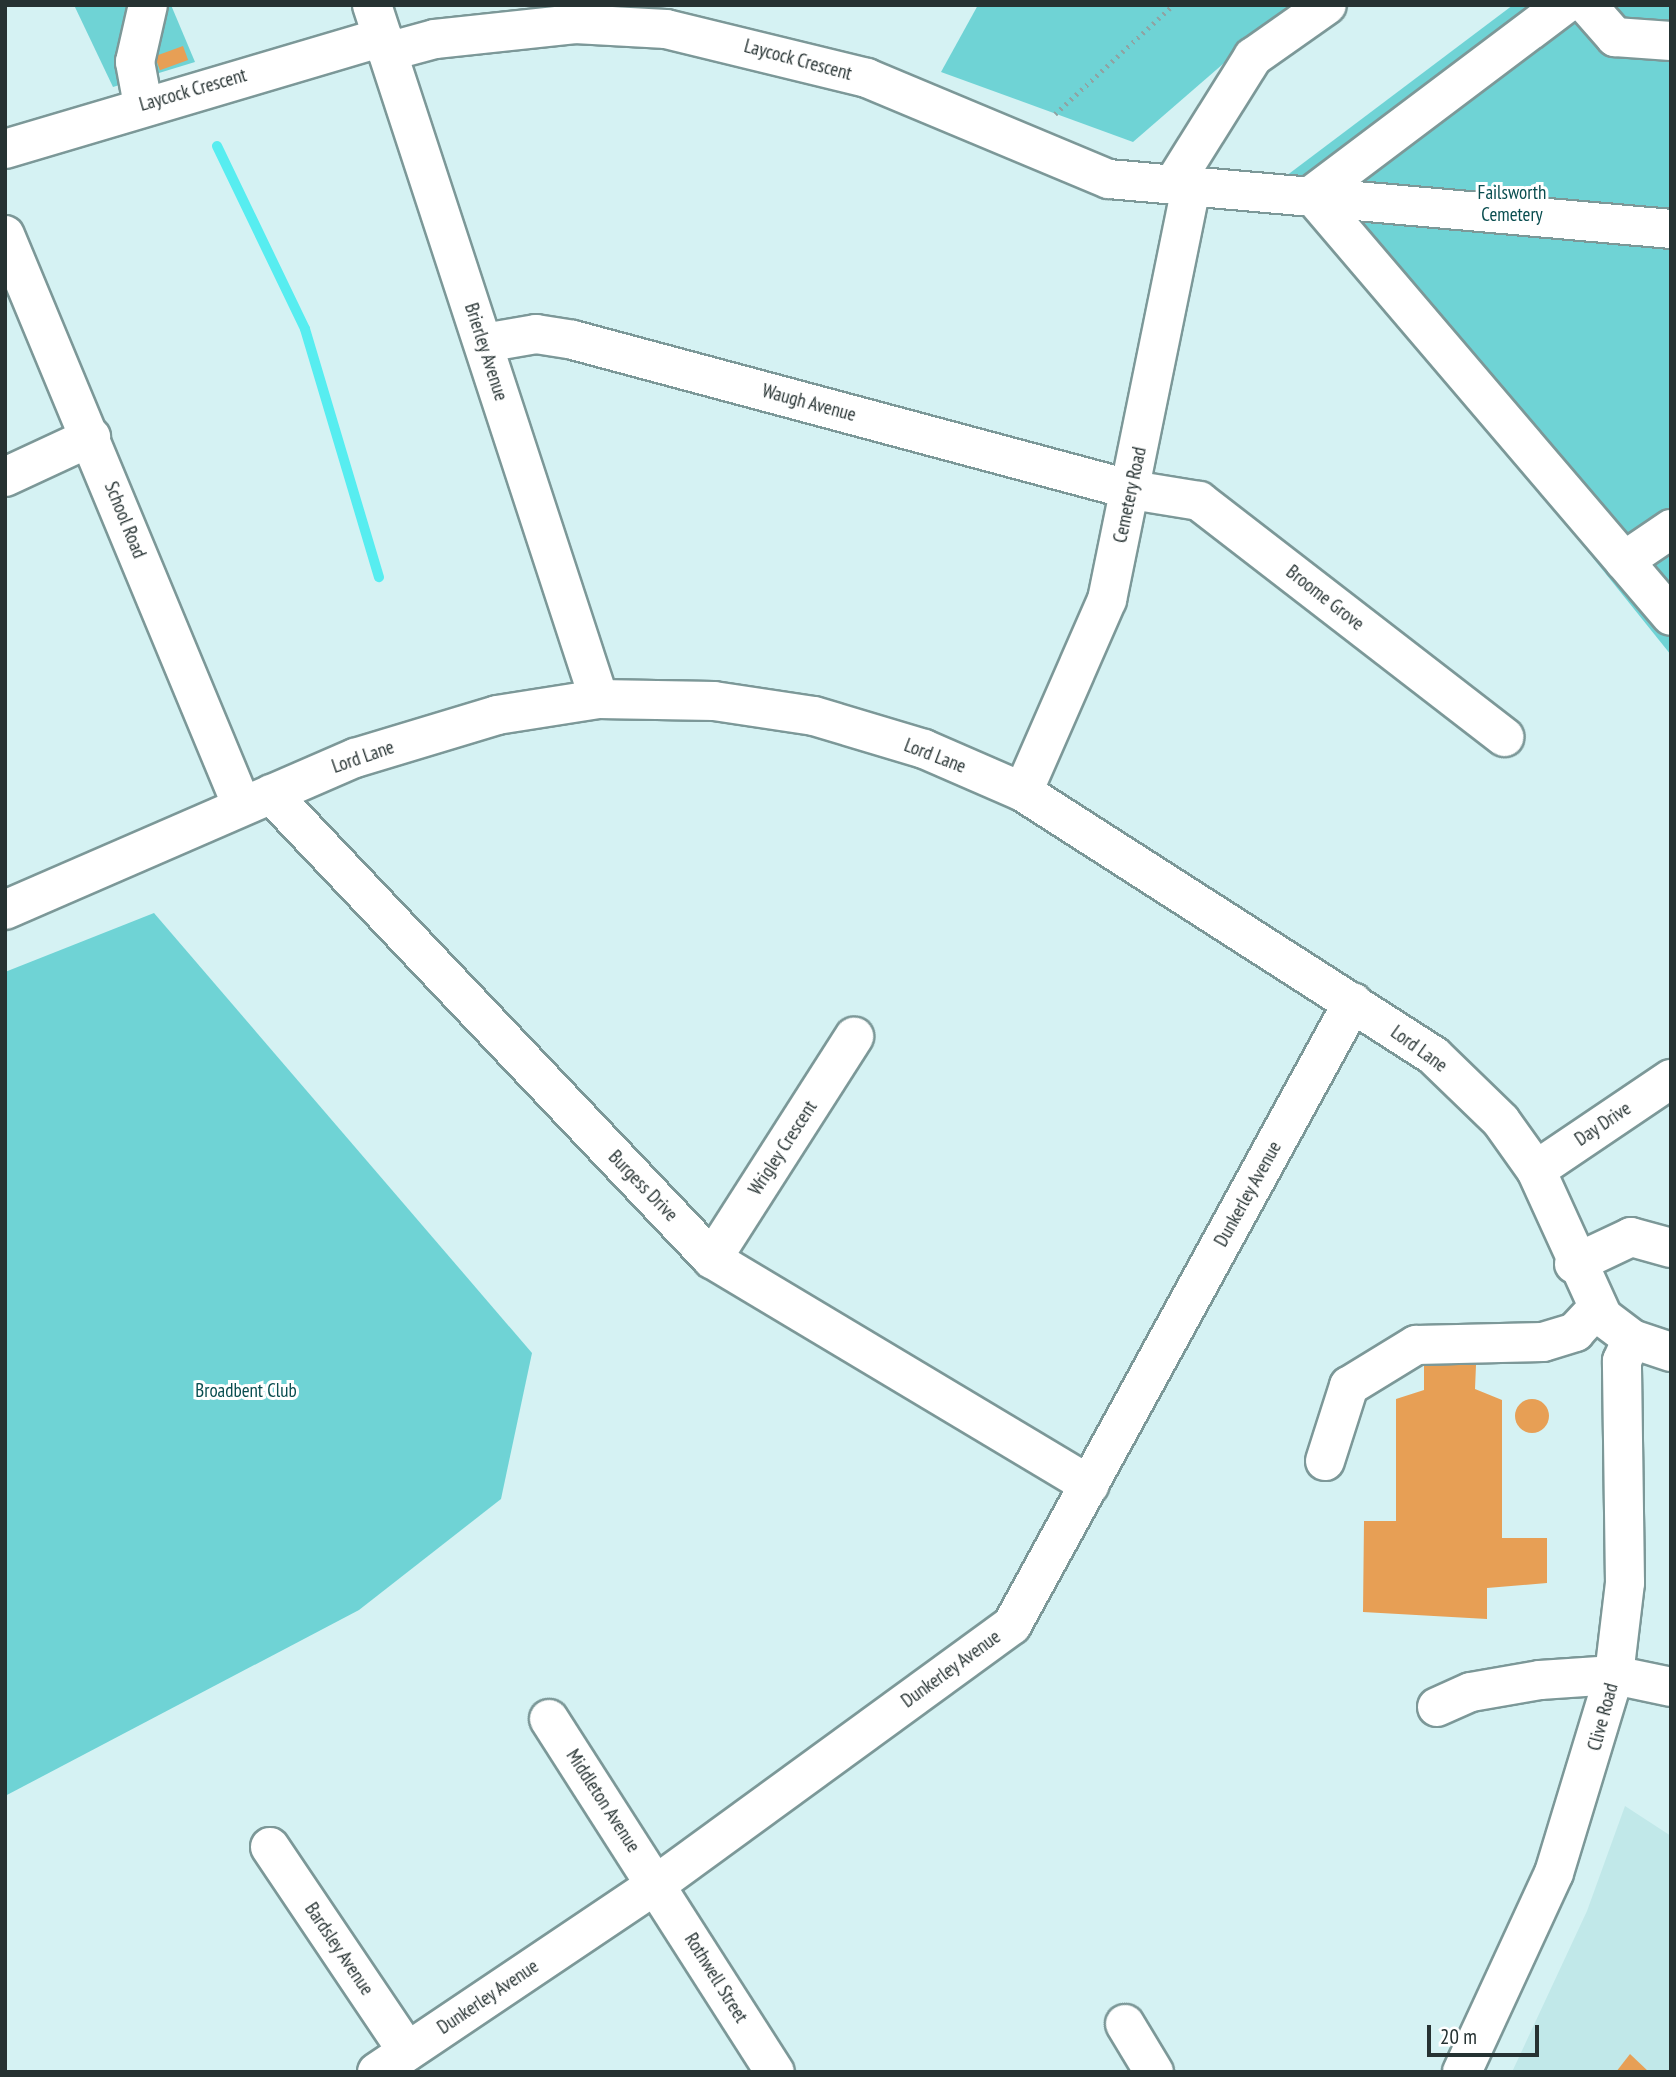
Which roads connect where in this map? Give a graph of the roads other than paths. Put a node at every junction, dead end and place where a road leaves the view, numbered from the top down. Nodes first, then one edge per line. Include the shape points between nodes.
1 (148, 5) edge
2 (1327, 5) edge
3 (1564, 5) edge
4 (1587, 5) edge
5 (667, 17) edge
6 (381, 31) edge
7 (1671, 41) edge
8 (143, 105) junction
9 (5, 149) edge
10 (1183, 184) junction
11 (1312, 195) junction
12 (1671, 229) edge
13 (5, 235) edge
14 (484, 343) junction
15 (91, 437) junction
16 (5, 477) edge
17 (1132, 490) junction
18 (1671, 529) edge
19 (1624, 561) junction
20 (1671, 616) edge
21 (599, 699) junction
22 (1504, 737) dead end
23 (1023, 792) junction
24 (256, 800) junction
25 (5, 909) edge
26 (1353, 1002) junction
27 (854, 1037) dead end
28 (1671, 1079) edge
29 (1536, 1170) junction
30 (1671, 1248) edge
31 (712, 1259) junction
32 (1574, 1264) junction
33 (1597, 1308) junction
34 (1632, 1339) junction
35 (1671, 1352) edge
36 (1325, 1461) dead end
37 (1090, 1485) junction
38 (1614, 1675) junction
39 (1671, 1687) edge
40 (1437, 1707) dead end
41 (548, 1719) dead end
42 (270, 1846) dead end
43 (657, 1884) junction
44 (1125, 2024) dead end
45 (392, 2062) edge
46 (775, 2072) edge
47 (1154, 2072) edge
48 (1462, 2072) edge

1 - 8 street via 135,62
2 - 10 street via 1253,57
3 - 11 street
4 - 7 street via 1615,37
5 - 6 street, Laycock Crescent via 435,39
5 - 10 street, Laycock Crescent via 867,78 1109,178
6 - 8 street, Laycock Crescent
6 - 14 street, Brierley Avenue
8 - 9 street, Laycock Crescent
10 - 11 street, Laycock Crescent
10 - 17 street, Cemetery Road
11 - 12 street, Laycock Crescent
11 - 19 street
13 - 15 street, School Road
14 - 17 street, Waugh Avenue via 536,334 573,340
14 - 21 street, Brierley Avenue
15 - 16 street
15 - 24 street, School Road
17 - 22 street, Broome Grove via 1199,501
17 - 23 street, Cemetery Road via 1107,600
18 - 19 street
19 - 20 street
21 - 23 street, Lord Lane via 714,701 814,716 924,749
21 - 24 street, Lord Lane via 497,715 355,758
23 - 26 street, Lord Lane
24 - 25 street, Lord Lane
24 - 31 street, Burgess Drive
26 - 29 street, Lord Lane via 1469,1087
26 - 37 street, Dunkerley Avenue
27 - 31 street, Wrigley Crescent
28 - 29 street, Day Drive
29 - 32 street, Lord Lane
30 - 32 street via 1631,1237
31 - 37 street, Burgess Drive
32 - 33 street, Lord Lane
33 - 34 street, Lord Lane
33 - 36 street via 1576,1332 1543,1342 1416,1345 1405,1351 1349,1386
34 - 35 street, Lord Lane
34 - 38 street, Clive Road via 1622,1361 1625,1583
37 - 43 street, Dunkerley Avenue via 1012,1625
38 - 39 street
38 - 40 street via 1471,1692
38 - 48 street, Clive Road via 1554,1873
41 - 43 street, Middleton Avenue
42 - 45 street, Bardsley Avenue
43 - 45 street, Dunkerley Avenue
43 - 46 street, Rothwell Street
44 - 47 street

